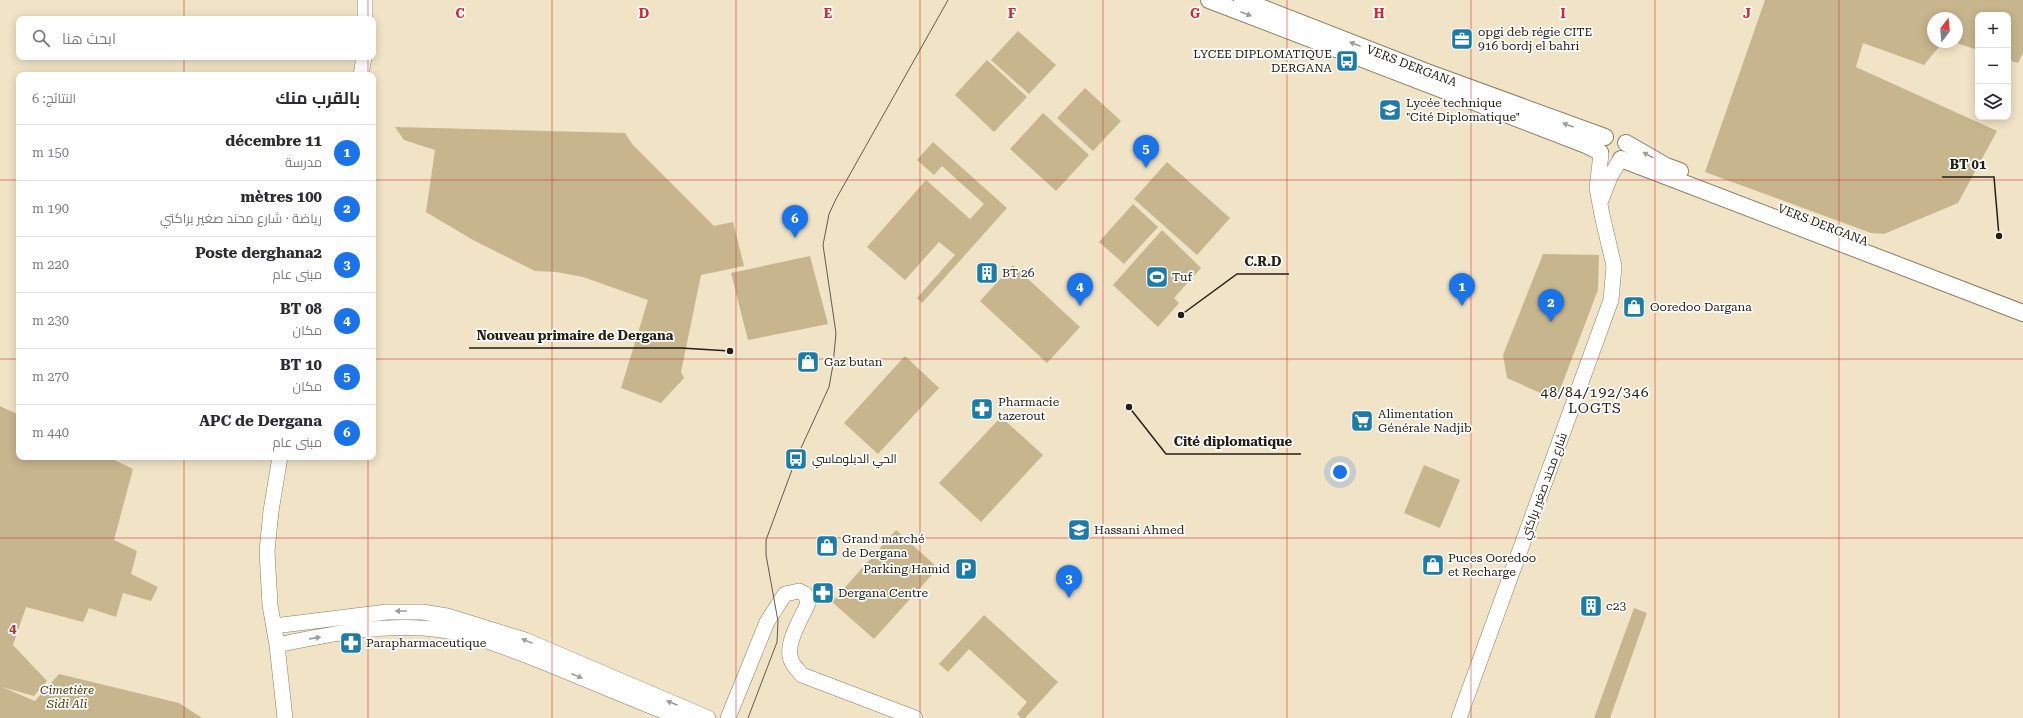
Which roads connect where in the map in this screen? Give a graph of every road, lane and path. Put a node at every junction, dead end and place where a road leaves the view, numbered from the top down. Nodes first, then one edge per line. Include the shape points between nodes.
1 (365, 0) edge
2 (1209, 0) edge
3 (1242, 0) edge
4 (365, 16) edge
5 (364, 60) edge
6 (362, 72) edge
7 (1626, 143) junction
8 (1602, 148) junction
9 (1620, 160) junction
10 (1600, 205) junction
11 (2023, 302) edge
12 (2023, 313) edge
13 (280, 460) edge
14 (347, 617) junction
15 (274, 626) junction
16 (348, 633) junction
17 (277, 645) junction
18 (552, 659) junction
19 (285, 718) edge
20 (682, 718) edge
21 (708, 718) edge
22 (728, 718) edge
23 (915, 718) edge
24 (1459, 718) edge

1 - 4 street
2 -> 8 main road via 1586,145
8 -> 3 main road, VERS DERGANA via 1432,73
5 - 6 street
7 - 8 main road via 1615,135
7 - 9 main road via 1626,152
11 -> 7 main road, VERS DERGANA via 1666,166
8 - 9 main road via 1609,161
8 - 10 street, شارع محند صغير براكتي via 1597,179
9 - 10 street via 1610,177
9 - 12 main road
10 - 24 street, شارع محند صغير براكتي via 1614,266 1611,300
13 - 15 street via 267,551
14 - 15 street
14 - 16 street
18 -> 14 street via 509,634 447,616 398,611
15 - 17 street
17 -> 16 street
16 - 18 street via 398,628 443,630
17 - 19 street
18 -> 20 street
21 -> 18 street
22 - 23 street via 767,622 785,594 800,591 805,594 808,603 791,641 790,650 791,661 802,675

